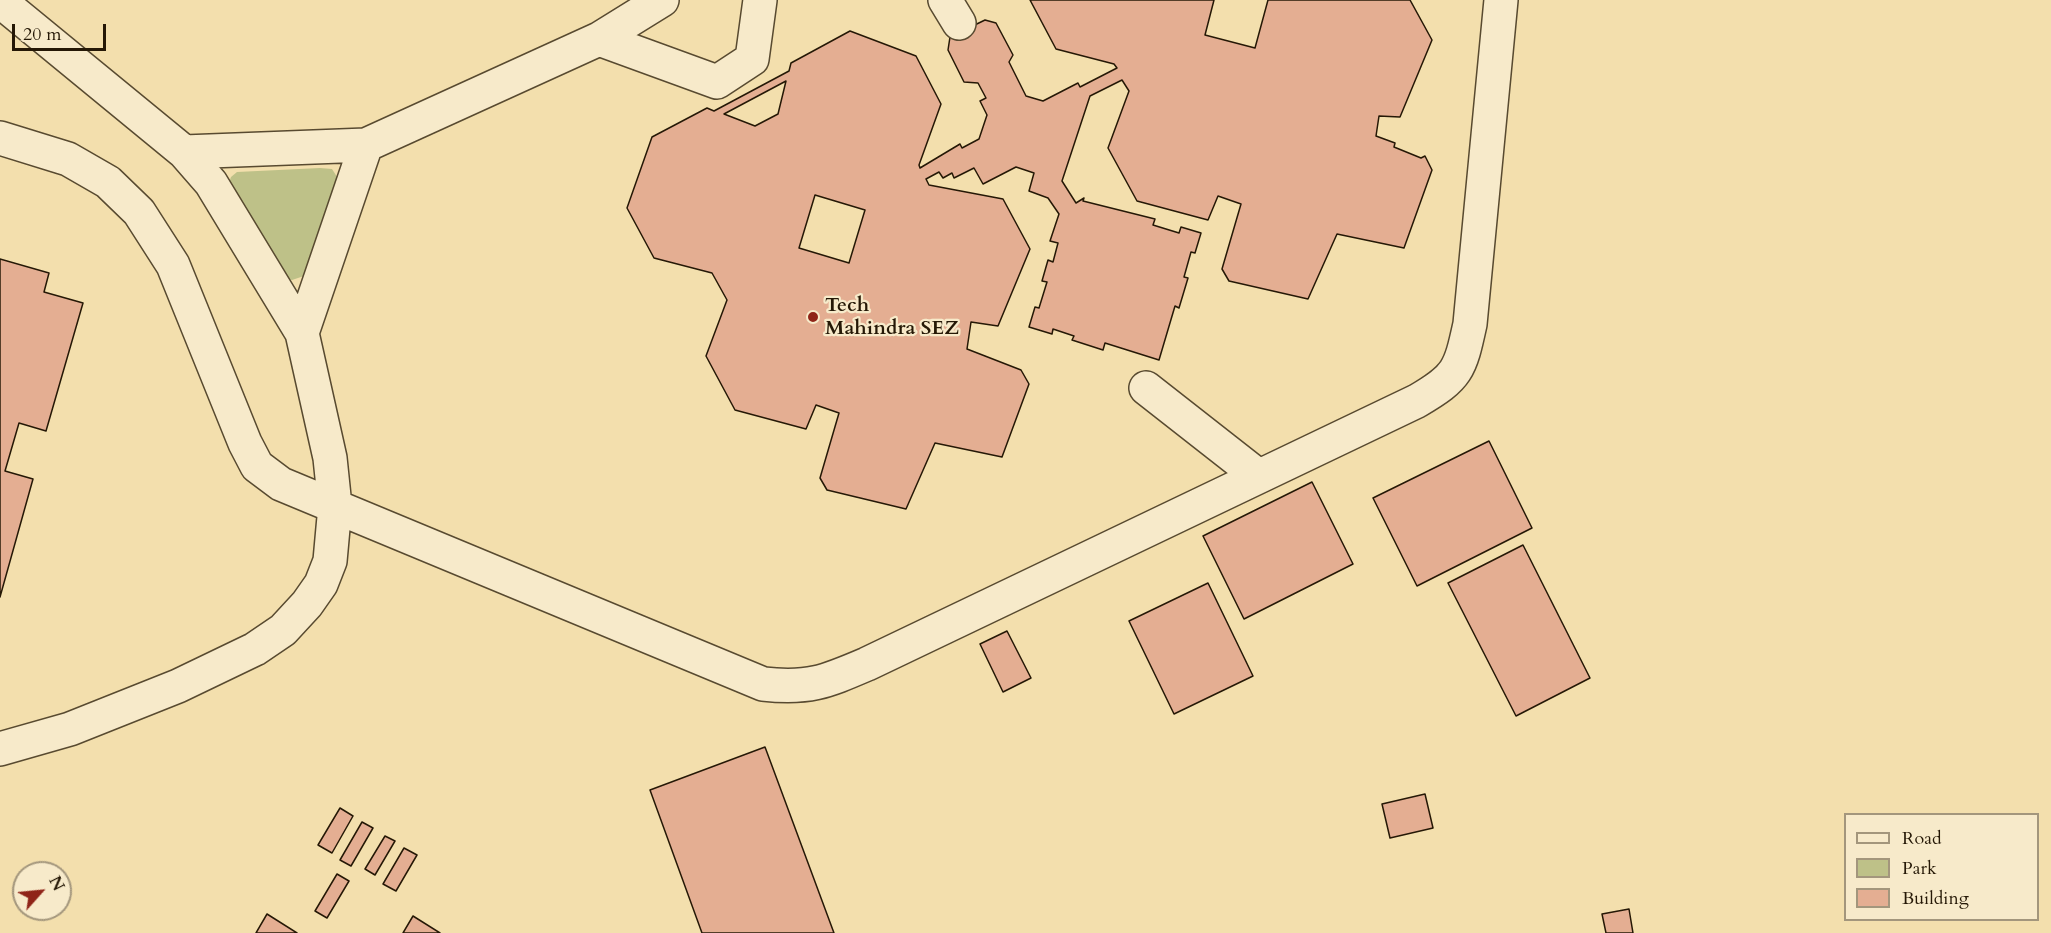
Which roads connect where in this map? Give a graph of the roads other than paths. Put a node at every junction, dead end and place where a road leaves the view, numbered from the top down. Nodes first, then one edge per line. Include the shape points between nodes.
1 (662, 0) edge
2 (760, 0) edge
3 (1501, 0) edge
4 (0, 1) edge
5 (599, 39) junction
6 (0, 138) edge
7 (366, 145) junction
8 (184, 152) junction
9 (302, 333) junction
10 (1146, 387) dead end
11 (1257, 475) junction
12 (335, 506) junction
13 (0, 749) edge

1 - 5 lane
2 - 5 lane via 752,59 717,82
3 - 11 lane via 1470,324 1462,362 1447,383 1417,401
4 - 8 lane
5 - 7 lane
6 - 12 lane via 68,159 108,182 140,212 173,265 257,466 281,484
7 - 8 lane
7 - 9 lane
8 - 9 lane via 211,183
9 - 12 lane via 330,458
10 - 11 lane
11 - 12 lane via 867,664 828,681 795,687 763,684
12 - 13 lane via 330,561 321,584 283,630 255,649 178,686 70,729

